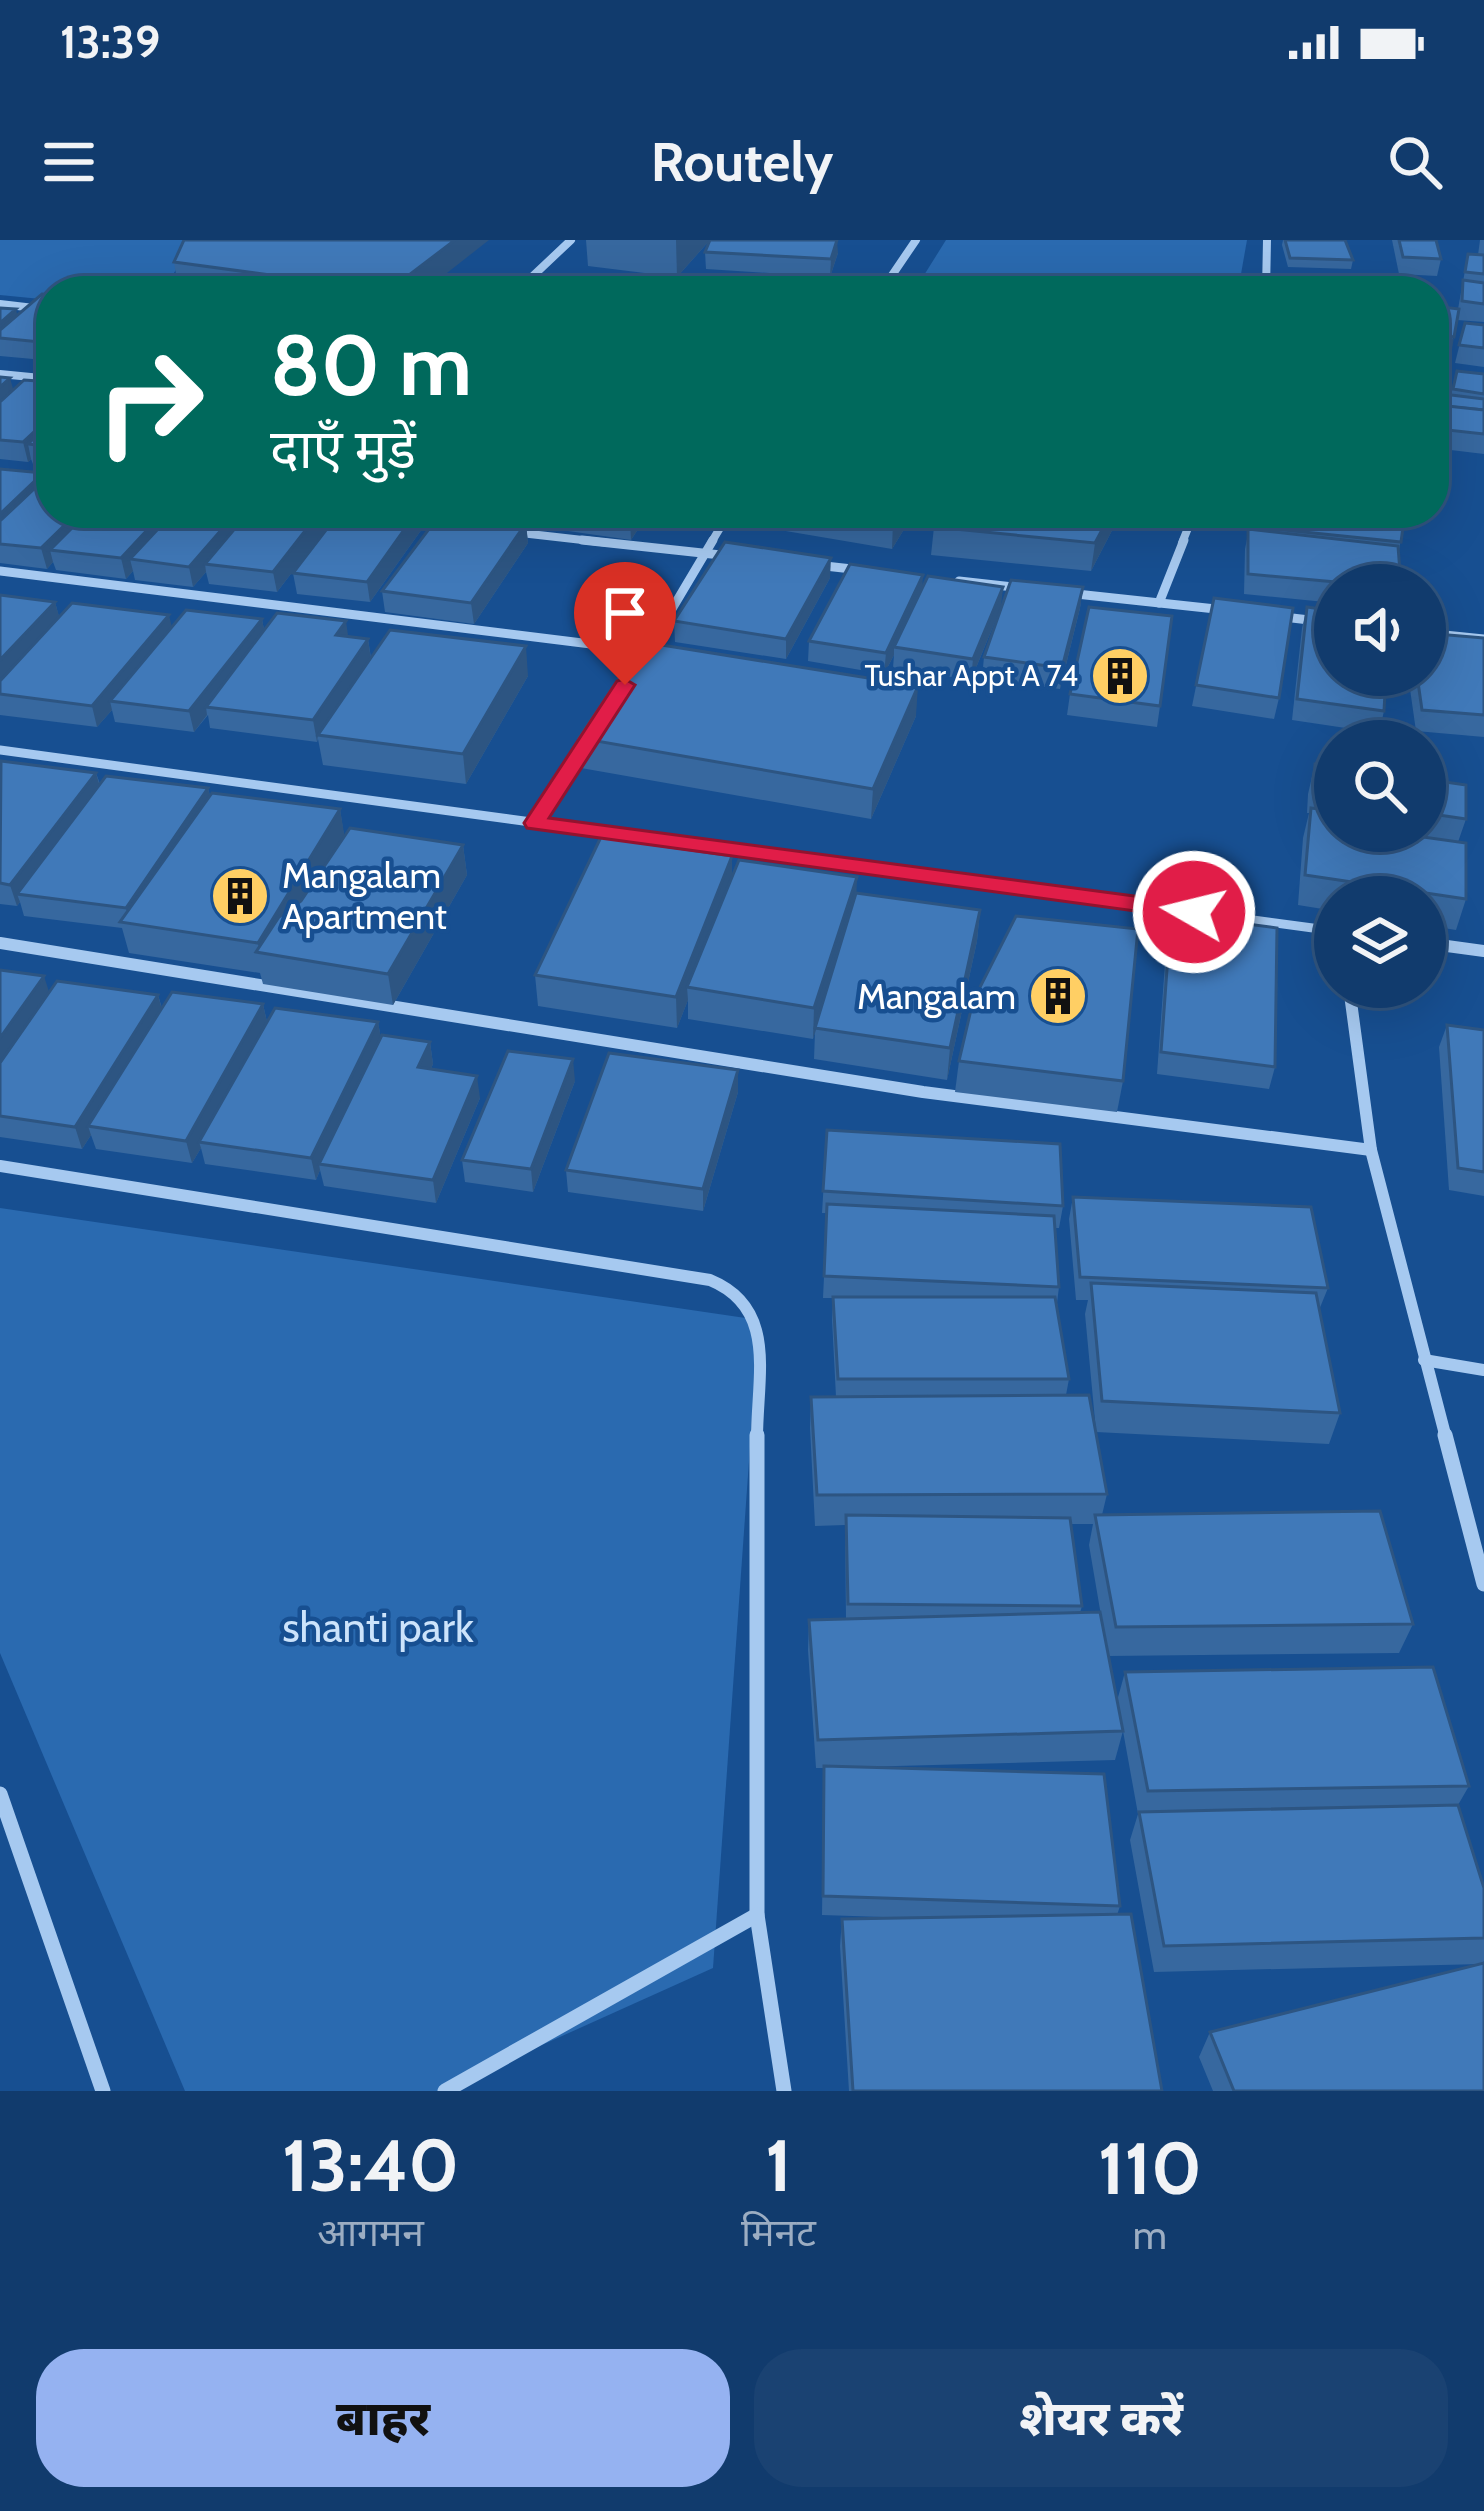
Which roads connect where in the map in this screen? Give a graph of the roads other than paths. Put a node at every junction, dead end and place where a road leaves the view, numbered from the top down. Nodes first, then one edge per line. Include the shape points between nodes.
1 (571, 240) edge
2 (916, 240) edge
3 (1267, 240) edge
4 (534, 276) edge
5 (891, 276) edge
6 (1266, 276) edge
7 (0, 304) edge
8 (36, 308) edge
9 (0, 374) edge
10 (36, 378) edge
11 (719, 528) edge
12 (1188, 528) edge
13 (497, 530) edge
14 (702, 553) junction
15 (748, 558) edge
16 (793, 563) edge
17 (0, 572) edge
18 (885, 573) edge
19 (953, 580) edge
20 (1159, 603) junction
21 (1247, 613) edge
22 (1269, 615) edge
23 (1314, 620) edge
24 (1446, 635) edge
25 (1484, 639) edge
26 (647, 651) junction
27 (634, 670) edge
28 (597, 727) edge
29 (0, 750) edge
30 (535, 823) junction
31 (1314, 928) edge
32 (0, 943) edge
33 (1446, 946) edge
34 (1484, 951) edge
35 (1352, 1008) edge
36 (1371, 1150) junction
37 (0, 1166) edge
38 (1424, 1360) junction
39 (1484, 1370) edge
40 (1484, 1584) edge
41 (0, 1794) edge
42 (757, 1915) junction
43 (104, 2091) edge
44 (445, 2091) edge
45 (784, 2091) edge

1 - 4 street
2 - 5 street
3 - 6 street
7 - 8 street
9 - 10 street
11 - 14 street
12 - 20 street
13 - 14 street
14 - 15 street
14 - 26 street
16 - 18 street
17 - 26 street
19 - 20 street
20 - 21 street
22 - 23 street
24 - 25 street
26 - 27 street
28 - 30 street
29 - 30 street
30 - 31 street
32 - 36 street via 923,1092
33 - 34 street
35 - 36 street
36 - 38 street
37 - 42 street via 710,1280 749,1305 757,1321
38 - 39 street
38 - 40 street
41 - 43 street
42 - 44 street
42 - 45 street

